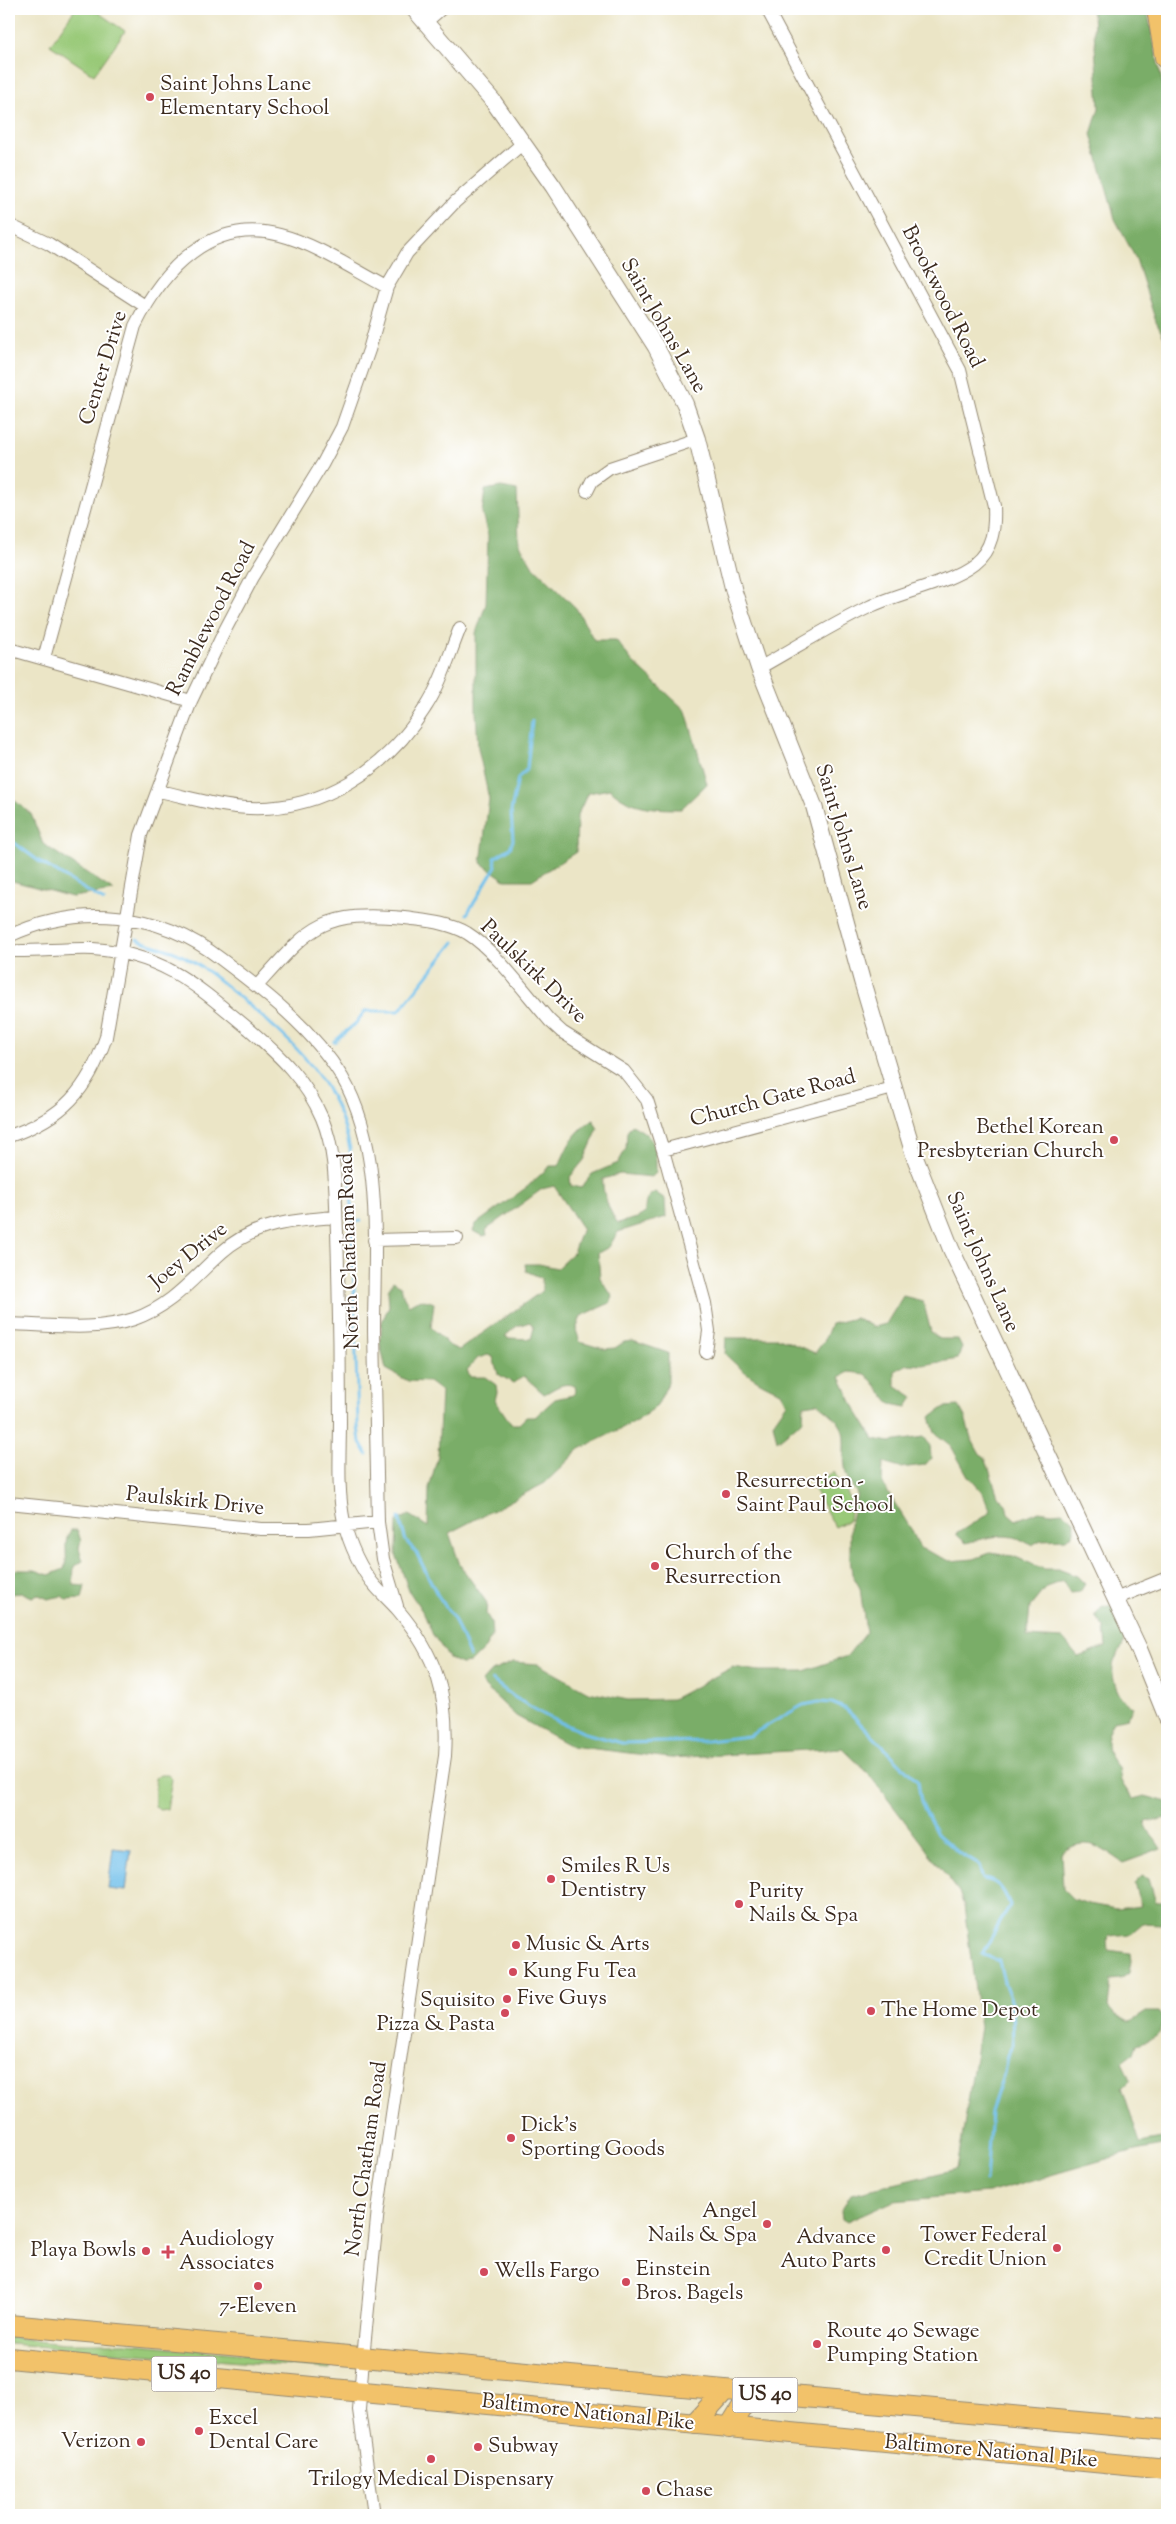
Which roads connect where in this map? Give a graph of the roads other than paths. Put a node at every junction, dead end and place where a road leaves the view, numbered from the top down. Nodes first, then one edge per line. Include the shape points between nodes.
1 (414, 9) edge
2 (441, 9) edge
3 (767, 9) edge
4 (1159, 9) edge
5 (426, 22) junction
6 (1167, 57) edge
7 (523, 143) junction
8 (9, 225) edge
9 (387, 286) junction
10 (145, 306) junction
11 (697, 439) junction
12 (587, 491) dead end
13 (460, 628) dead end
14 (9, 649) edge
15 (44, 658) junction
16 (759, 668) junction
17 (192, 701) junction
18 (159, 791) junction
19 (126, 917) junction
20 (9, 936) edge
21 (9, 951) edge
22 (121, 954) junction
23 (257, 986) junction
24 (893, 1088) junction
25 (9, 1136) edge
26 (663, 1150) junction
27 (336, 1217) junction
28 (458, 1238) dead end
29 (374, 1240) junction
30 (9, 1324) edge
31 (706, 1352) dead end
32 (9, 1503) edge
33 (378, 1522) junction
34 (344, 1525) junction
35 (1167, 1578) edge
36 (1116, 1599) junction
37 (398, 1611) junction
38 (1167, 1718) edge
39 (9, 2325) edge
40 (9, 2358) edge
41 (362, 2358) junction
42 (360, 2390) junction
43 (724, 2391) junction
44 (750, 2394) junction
45 (694, 2424) junction
46 (729, 2428) junction
47 (1167, 2430) edge
48 (1167, 2469) edge
49 (374, 2515) edge

1 - 5 street, Saint Johns Lane
2 - 5 street
3 - 16 street, Brookwood Road via 960,370 994,506 994,523 992,538 985,552 960,573 869,607
4 - 6 highway
5 - 7 street, Saint Johns Lane via 488,94
7 - 9 street, Ramblewood Road via 427,230 407,253
7 - 11 street, Saint Johns Lane via 656,347 685,404
8 - 10 street via 50,244
9 - 10 street, Center Drive via 300,242 259,231 237,232 217,237 186,256
9 - 17 street, Ramblewood Road via 342,427 253,577
10 - 15 street, Center Drive via 127,350
11 - 12 street via 610,468 592,481
11 - 16 street, Saint Johns Lane via 734,592
13 - 18 street via 437,686 411,730 370,770 346,785 300,802 248,808
14 - 15 street
15 - 17 street
16 - 24 street, Saint Johns Lane via 816,814
17 - 18 street, Ramblewood Road
18 - 19 street, Ramblewood Road via 141,835
19 - 20 street, North Chatham Road via 72,917
19 - 22 street, Ramblewood Road
19 - 23 street, North Chatham Road via 177,931 196,941
21 - 22 street, North Chatham Road via 70,949
22 - 25 street, Ramblewood Road via 106,1037 86,1083 71,1102 51,1117
22 - 27 street, North Chatham Road via 149,961 186,978 296,1073 322,1117 328,1137 334,1160
23 - 26 street, Paulskirk Drive via 298,941 332,921 354,916 377,916 434,921 452,926 483,945 562,1032 624,1071 647,1100
23 - 29 street, North Chatham Road via 326,1054 355,1104 368,1154
24 - 26 street, Church Gate Road
24 - 36 street, Saint Johns Lane via 914,1155 951,1249
26 - 31 street, Paulskirk Drive via 705,1303 709,1330
27 - 30 street, Joey Drive via 285,1222 255,1231 222,1252 179,1294 134,1318 110,1325
27 - 34 street, North Chatham Road via 340,1481
28 - 29 street
29 - 33 street, North Chatham Road
32 - 34 street, Paulskirk Drive via 261,1529
33 - 34 street, Paulskirk Drive
33 - 37 street, North Chatham Road via 383,1559
34 - 37 street, North Chatham Road via 359,1561 374,1585
35 - 36 street
36 - 38 street, Saint Johns Lane
37 - 41 street, North Chatham Road via 440,1681 447,1730 378,2209
39 - 41 main road, Baltimore National Pike / US 40
40 - 42 main road, Baltimore National Pike / US 40
41 - 42 street, North Chatham Road
41 - 43 main road, Baltimore National Pike / US 40
42 - 45 main road, Baltimore National Pike / US 40
42 - 49 street, North Chatham Road via 358,2410
43 - 44 main road, Baltimore National Pike / US 40
43 - 45 main road
44 - 46 main road
44 - 47 main road, Baltimore National Pike / US 40
45 - 46 main road, Baltimore National Pike / US 40
46 - 48 main road, Baltimore National Pike / US 40

